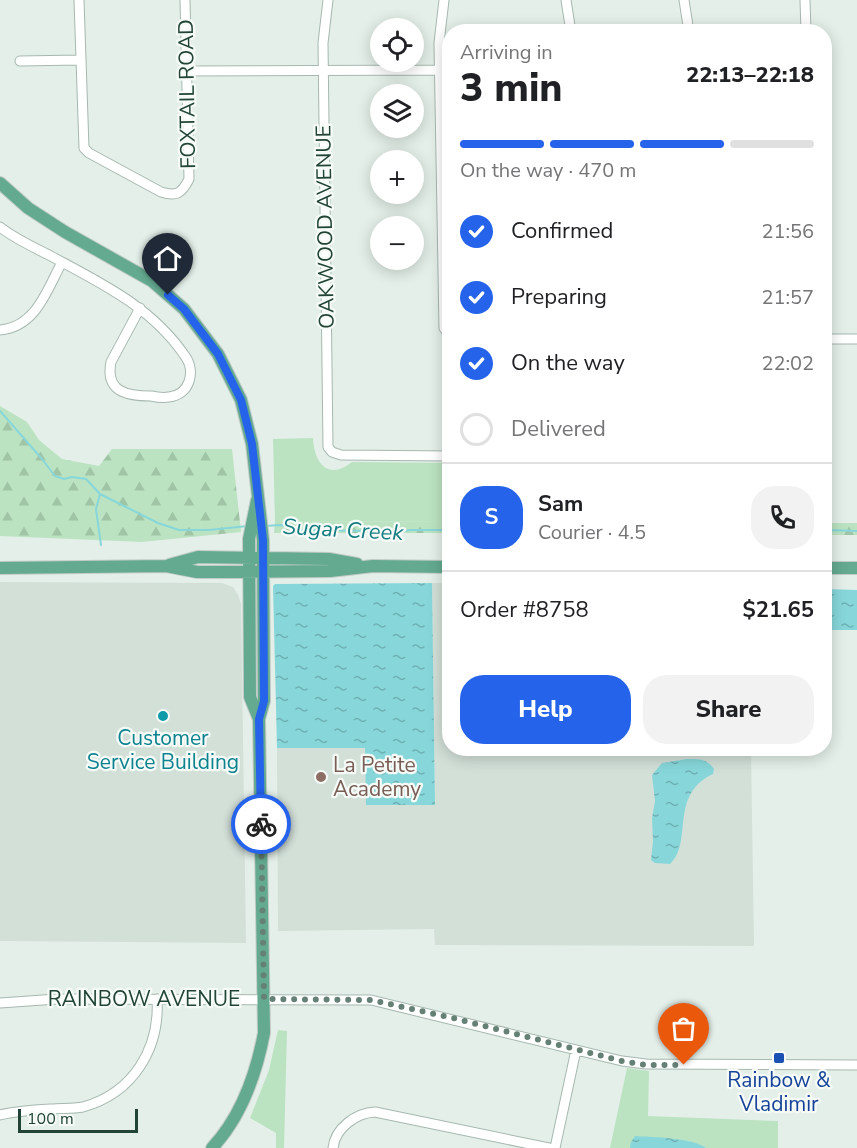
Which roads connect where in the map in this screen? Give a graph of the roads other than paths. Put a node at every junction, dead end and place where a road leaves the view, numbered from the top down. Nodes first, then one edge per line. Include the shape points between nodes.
1 (79, 0) edge
2 (185, 0) edge
3 (328, 0) edge
4 (444, 0) edge
5 (566, 0) edge
6 (684, 0) edge
7 (805, 0) edge
8 (570, 24) edge
9 (687, 24) edge
10 (806, 24) edge
11 (80, 60) junction
12 (20, 61) dead end
13 (186, 70) junction
14 (323, 70) junction
15 (439, 70) junction
16 (0, 183) edge
17 (0, 227) edge
18 (62, 262) junction
19 (140, 308) junction
20 (442, 310) edge
21 (0, 330) edge
22 (832, 339) edge
23 (857, 339) edge
24 (442, 456) edge
25 (257, 500) junction
26 (249, 557) junction
27 (264, 558) junction
28 (166, 566) junction
29 (373, 566) junction
30 (442, 567) edge
31 (0, 568) edge
32 (832, 568) edge
33 (857, 568) edge
34 (250, 572) junction
35 (264, 572) junction
36 (259, 719) junction
37 (157, 999) junction
38 (264, 999) junction
39 (0, 1003) edge
40 (576, 1050) junction
41 (857, 1065) edge
42 (0, 1114) edge
43 (212, 1148) edge
44 (333, 1148) edge
45 (549, 1148) edge
46 (555, 1148) edge

1 - 11 street
2 - 13 street, FOXTAIL ROAD
3 - 14 street, OAKWOOD AVENUE
4 - 15 street
5 - 8 street
6 - 9 street
7 - 10 street
11 - 12 street
11 - 13 street, FOXTAIL ROAD via 84,148 171,195 185,188 189,179
13 - 14 street
14 - 15 street
14 - 24 street, OAKWOOD AVENUE via 328,447 341,455
15 - 20 street
16 - 25 main road via 28,208 65,232 152,281 184,309 218,354 241,400 252,444
17 - 18 street
18 - 19 street
18 - 21 street via 32,315 16,327
19 - 19 street via 111,362 111,376 118,389 132,396 176,395 190,380 187,357
22 - 23 street
25 - 26 main road
25 - 27 main road
26 - 27 main road
26 - 28 main road via 198,557
26 - 34 main road
27 - 29 main road via 329,559
27 - 35 main road
28 - 31 main road
28 - 34 main road via 197,572
29 - 30 main road
29 - 35 main road
32 - 33 main road
34 - 35 main road
34 - 36 main road via 250,697
35 - 36 main road via 264,701
36 - 38 main road
37 - 38 street, RAINBOW AVENUE
37 - 39 street, RAINBOW AVENUE
37 - 42 street via 158,1021 149,1054 128,1083 82,1107
38 - 40 street, RAINBOW AVENUE via 371,1000
38 - 43 main road via 264,1033 252,1082
40 - 41 street, RAINBOW AVENUE via 646,1065
40 - 46 street
44 - 45 street via 344,1126 362,1114 375,1112

